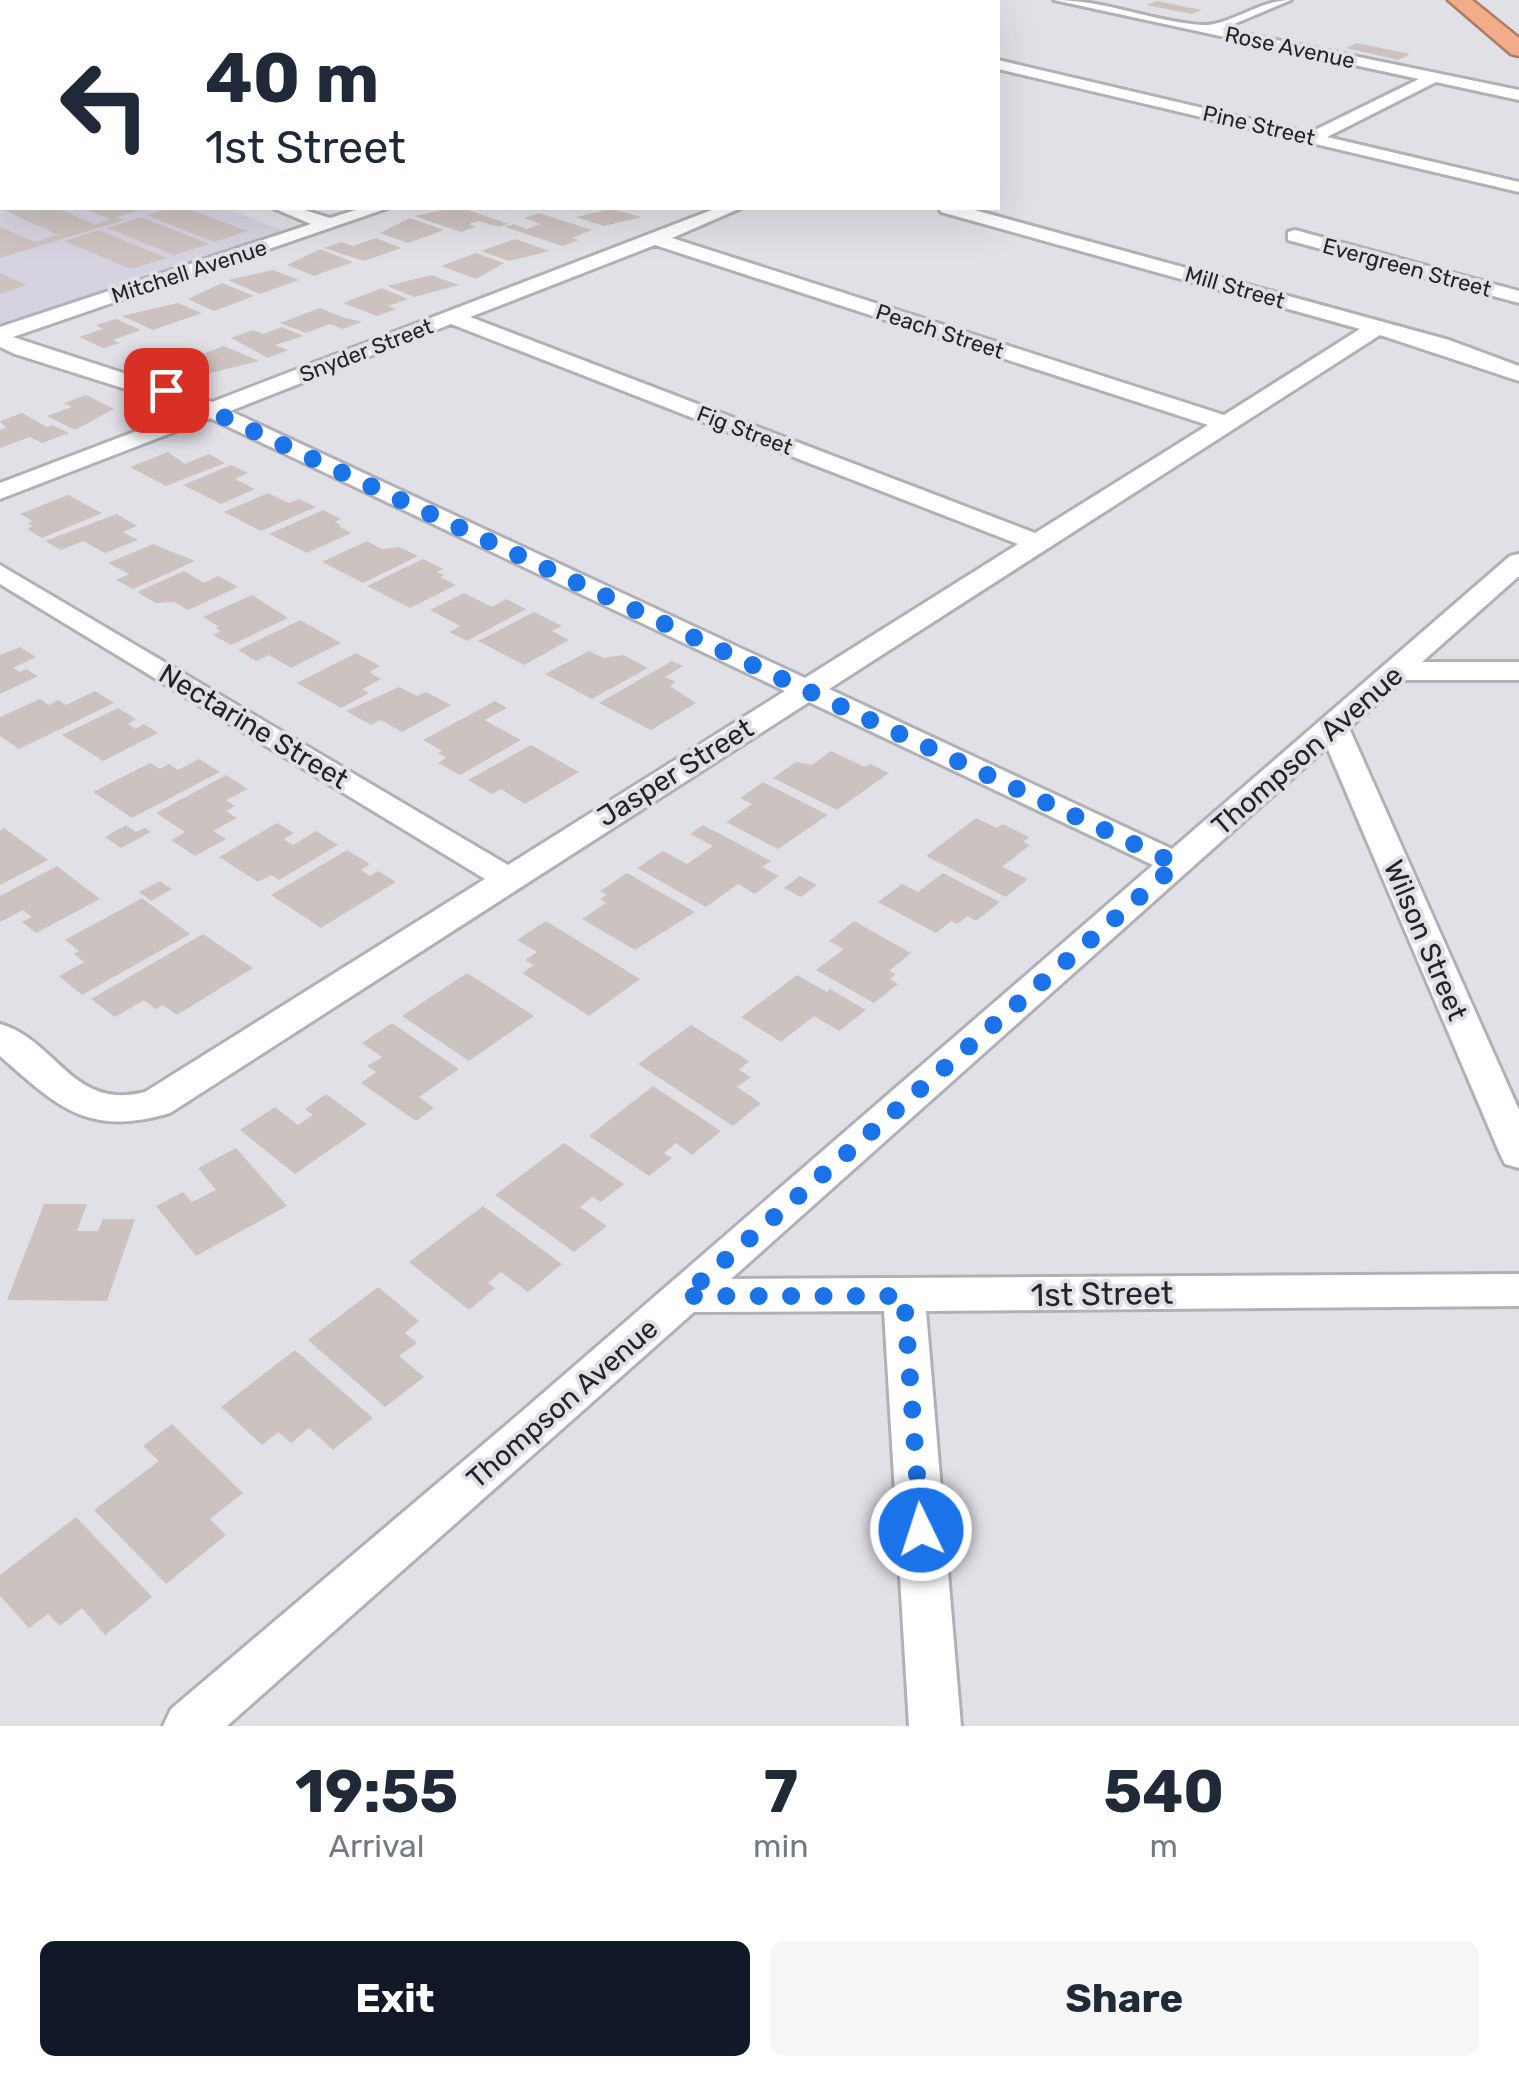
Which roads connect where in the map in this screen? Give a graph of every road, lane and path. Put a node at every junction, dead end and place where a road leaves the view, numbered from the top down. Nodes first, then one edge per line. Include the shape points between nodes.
1 (1061, 0) edge
2 (1284, 0) edge
3 (1459, 0) edge
4 (1207, 30) junction
5 (1519, 49) edge
6 (1000, 64) edge
7 (1435, 78) junction
8 (1519, 95) edge
9 (1312, 137) junction
10 (1519, 187) edge
11 (288, 210) edge
12 (373, 210) edge
13 (727, 210) edge
14 (955, 210) edge
15 (328, 224) junction
16 (1295, 236) dead end
17 (654, 238) junction
18 (1519, 296) edge
19 (451, 317) junction
20 (1378, 327) junction
21 (0, 337) edge
22 (1519, 374) edge
23 (211, 410) junction
24 (1226, 423) junction
25 (0, 492) edge
26 (1038, 542) junction
27 (1519, 562) edge
28 (0, 574) edge
29 (1397, 670) junction
30 (1519, 670) edge
31 (805, 690) junction
32 (1333, 726) junction
33 (1177, 864) junction
34 (508, 878) junction
35 (0, 1036) edge
36 (1519, 1154) edge
37 (1519, 1290) edge
38 (684, 1296) junction
39 (904, 1296) junction
40 (189, 1726) edge
41 (935, 1726) edge

1 - 4 street, Rose Avenue
2 - 4 street
3 - 5 highway
4 - 7 street, Rose Avenue
6 - 9 street, Pine Street
7 - 8 street, Rose Avenue
7 - 9 street
9 - 10 street, Pine Street
11 - 15 street
12 - 15 street, Mitchell Avenue
13 - 17 street, Snyder Street
14 - 20 street, Mill Street
15 - 21 street, Mitchell Avenue
16 - 18 street, Evergreen Street
17 - 19 street, Snyder Street
17 - 24 street, Peach Street
19 - 23 street, Snyder Street
19 - 26 street, Fig Street
20 - 22 street, Mill Street
20 - 24 street, Jasper Street
21 - 23 street via 54,361 146,384
23 - 25 street, Snyder Street
23 - 31 street
24 - 26 street, Jasper Street
26 - 31 street, Jasper Street
27 - 29 street, Thompson Avenue
28 - 34 street, Nectarine Street
29 - 30 street
29 - 32 street, Thompson Avenue
31 - 33 street
31 - 34 street, Jasper Street
32 - 33 street, Thompson Avenue
32 - 36 street, Wilson Street
33 - 38 street, Thompson Avenue
34 - 35 street, Jasper Street via 138,1110 96,1109
37 - 39 street, 1st Street
38 - 39 street, 1st Street
38 - 40 street, Thompson Avenue
39 - 41 street

